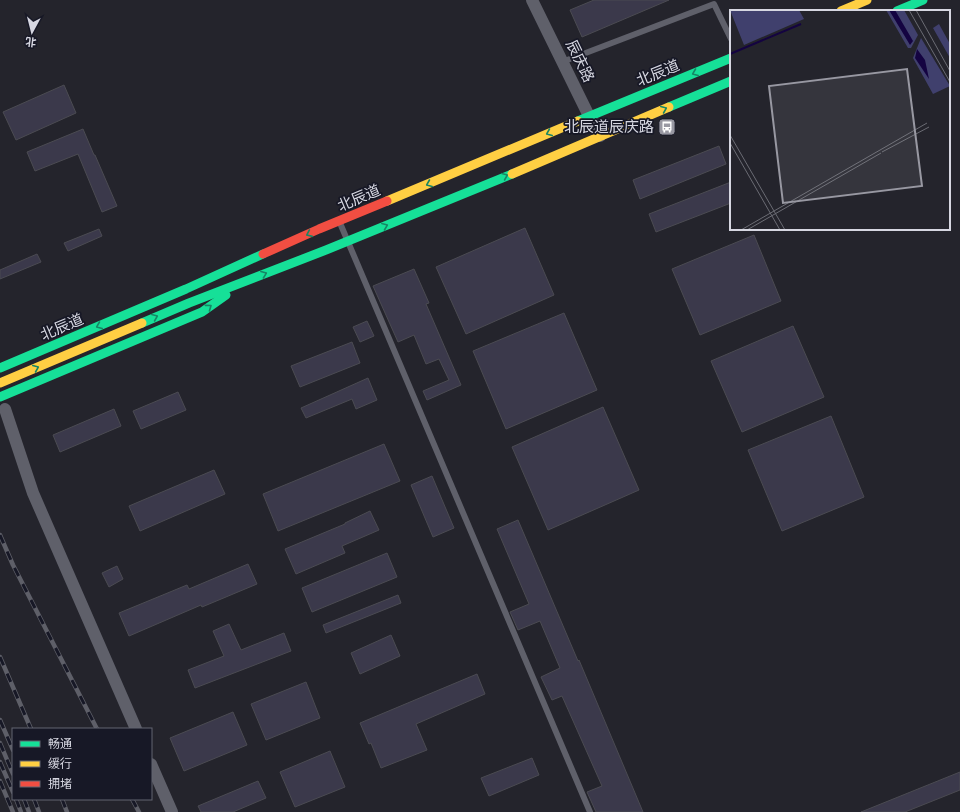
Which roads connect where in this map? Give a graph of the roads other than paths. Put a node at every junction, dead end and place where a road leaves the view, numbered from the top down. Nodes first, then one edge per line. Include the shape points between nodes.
1 (532, 0) edge
2 (539, 0) edge
3 (867, 0) edge
4 (923, 0) edge
5 (843, 10) edge
6 (899, 10) edge
7 (730, 37) edge
8 (730, 58) edge
9 (565, 61) junction
10 (730, 81) edge
11 (593, 115) junction
12 (604, 134) junction
13 (339, 221) junction
14 (347, 241) junction
15 (240, 265) junction
16 (197, 275) dead end
17 (246, 281) junction
18 (0, 368) edge
19 (0, 383) edge
20 (0, 397) edge
21 (5, 409) dead end
22 (136, 728) edge
23 (152, 766) edge
24 (172, 812) edge
25 (590, 812) edge

1 - 9 street, 辰庆路
2 - 9 street, 辰庆路
3 - 5 main road
4 - 6 main road
7 - 9 lane via 714,4
8 -> 11 main road, 北辰道
9 - 11 street, 辰庆路
12 -> 10 main road, 北辰道
11 - 12 street, 辰庆路
11 -> 13 main road, 北辰道
14 -> 12 main road, 北辰道
13 - 14 lane
13 -> 15 main road, 北辰道
17 -> 14 main road, 北辰道
14 - 25 lane
15 - 16 main road
15 -> 18 main road, 北辰道
19 -> 17 main road, 北辰道
20 -> 17 main road via 202,312
21 - 22 street via 33,493
23 - 24 street

